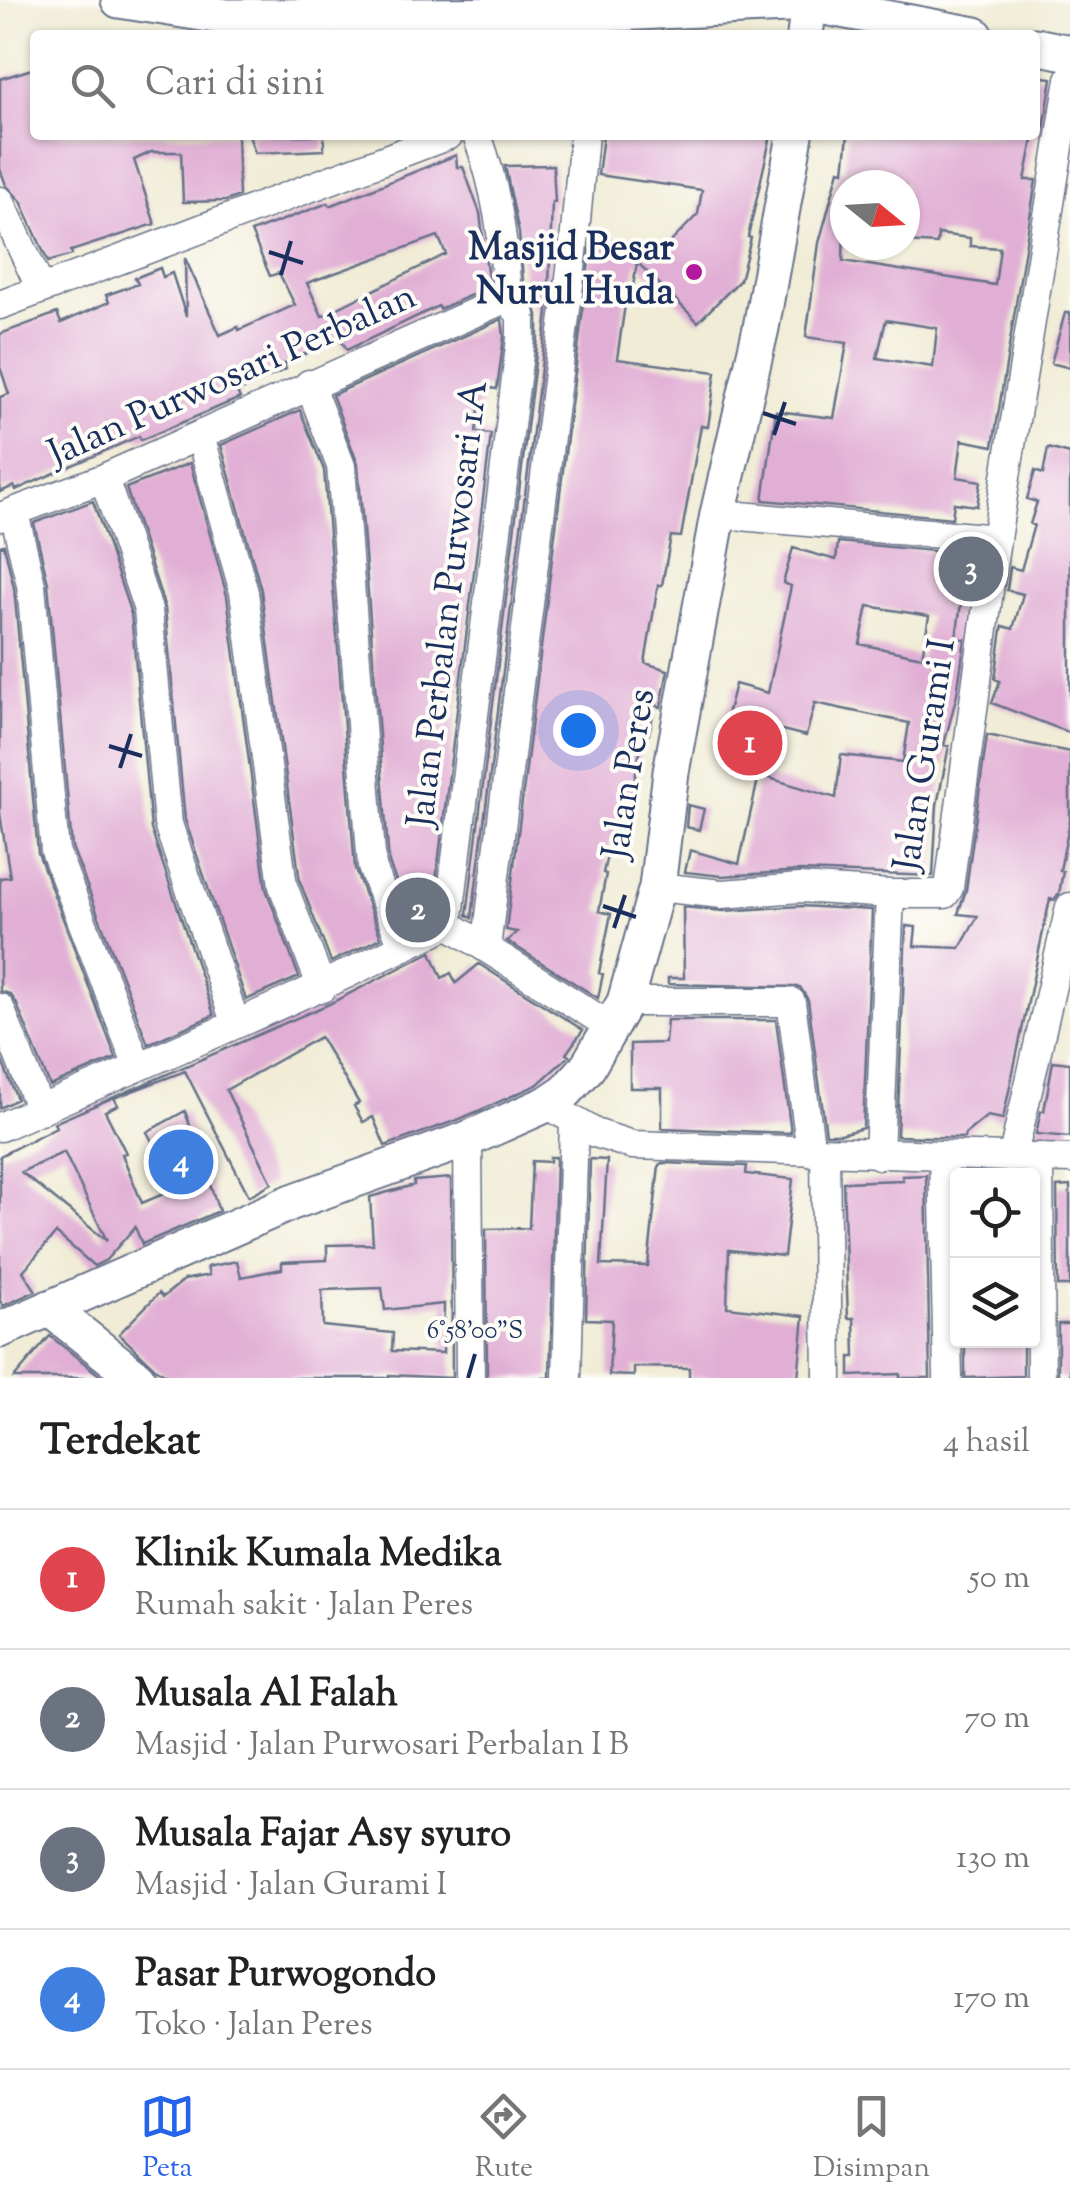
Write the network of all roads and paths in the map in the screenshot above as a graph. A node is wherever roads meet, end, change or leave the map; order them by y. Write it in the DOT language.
graph roads {
  1 [pos="119,0"];
  2 [pos="808,13"];
  3 [pos="580,16"];
  4 [pos="937,30"];
  5 [pos="1040,47"];
  6 [pos="1070,53"];
  7 [pos="1070,79"];
  8 [pos="436,140"];
  9 [pos="479,140"];
  10 [pos="584,140"];
  11 [pos="793,140"];
  12 [pos="0,201"];
  13 [pos="40,287"];
  14 [pos="507,298"];
  15 [pos="0,305"];
  16 [pos="309,384"];
  17 [pos="200,435"];
  18 [pos="104,478"];
  19 [pos="7,514"];
  20 [pos="718,514"];
  21 [pos="996,539"];
  22 [pos="657,887"];
  23 [pos="890,894"];
  24 [pos="1070,907"];
  25 [pos="448,924"];
  26 [pos="404,947"];
  27 [pos="486,948"];
  28 [pos="322,988"];
  29 [pos="0,1008"];
  30 [pos="619,1015"];
  31 [pos="235,1022"];
  32 [pos="138,1067"];
  33 [pos="40,1110"];
  34 [pos="560,1112"];
  35 [pos="0,1128"];
  36 [pos="468,1139"];
  37 [pos="818,1152"];
  38 [pos="879,1155"];
  39 [pos="943,1156"];
  40 [pos="1026,1156"];
  41 [pos="1070,1159"];
  42 [pos="48,1308"];
  43 [pos="0,1330"];
  44 [pos="137,1378"];
  45 [pos="470,1378"];
  46 [pos="567,1378"];
  47 [pos="828,1378"];
  48 [pos="948,1378"];
  49 [pos="1041,1378"];
  1 -- 3 [label="street"];
  2 -- 3 [label="street"];
  2 -- 4 [label="street"];
  5 -- 6 [label="street"];
  7 -- 21 [label="street, Jalan Gurami I"];
  8 -- 13 [label="street"];
  9 -- 14 [label="street"];
  10 -- 27 [label="street"];
  11 -- 20 [label="street, Jalan Peres"];
  12 -- 13 [label="street"];
  13 -- 15 [label="street"];
  14 -- 16 [label="street, Jalan Purwosari Perbalan"];
  14 -- 25 [label="street, Jalan Perbalan Purwosari 1A"];
  16 -- 17 [label="street, Jalan Purwosari Perbalan"];
  16 -- 26 [label="street"];
  17 -- 18 [label="street, Jalan Purwosari Perbalan"];
  17 -- 28 [label="street"];
  18 -- 19 [label="street, Jalan Purwosari Perbalan"];
  18 -- 31 [label="street"];
  19 -- 32 [label="street"];
  20 -- 21 [label="street"];
  20 -- 22 [label="street, Jalan Peres"];
  21 -- 23 [label="street, Jalan Gurami I"];
  22 -- 23 [label="street"];
  22 -- 30 [label="street, Jalan Peres"];
  23 -- 38 [label="street, Jalan Gurami I"];
  24 -- 40 [label="street"];
  25 -- 26 [label="street"];
  25 -- 27 [label="street"];
  26 -- 28 [label="street"];
  27 -- 30 [label="street"];
  28 -- 31 [label="street"];
  29 -- 33 [label="street"];
  30 -- 34 [label="street, Jalan Peres"];
  30 -- 37 [label="street"];
  31 -- 32 [label="street"];
  32 -- 33 [label="street"];
  33 -- 35 [label="street"];
  34 -- 36 [label="street, Jalan Peres"];
  34 -- 37 [label="street"];
  34 -- 46 [label="street"];
  36 -- 42 [label="street, Jalan Peres"];
  36 -- 45 [label="street"];
  37 -- 38 [label="street"];
  37 -- 47 [label="street"];
  38 -- 39 [label="street"];
  39 -- 40 [label="street"];
  39 -- 48 [label="street"];
  40 -- 41 [label="street"];
  40 -- 49 [label="street"];
  42 -- 43 [label="street, Jalan Peres"];
  42 -- 44 [label="street"];
}
